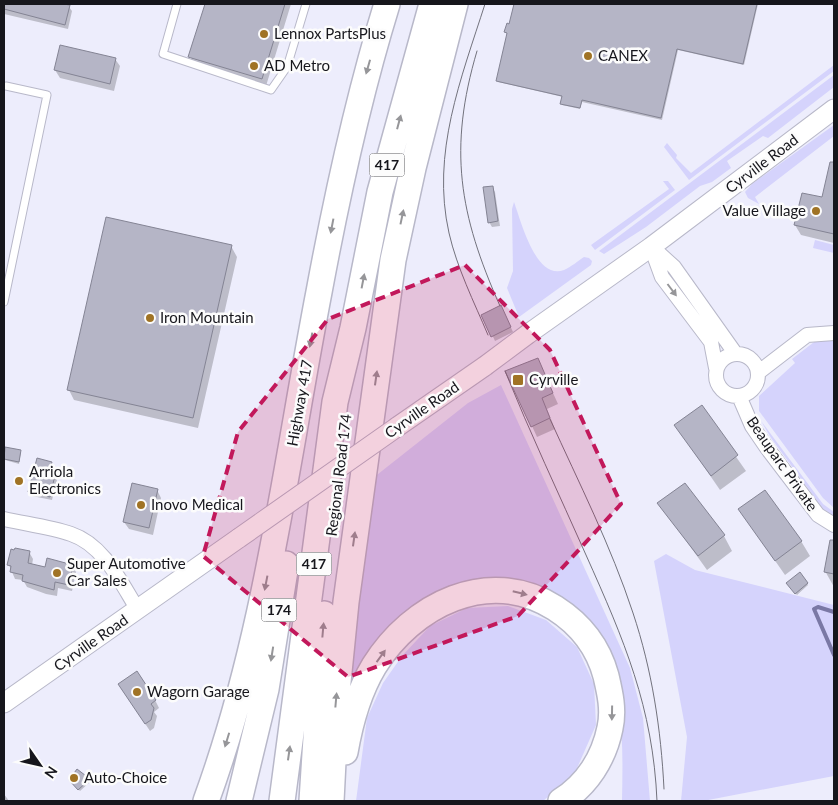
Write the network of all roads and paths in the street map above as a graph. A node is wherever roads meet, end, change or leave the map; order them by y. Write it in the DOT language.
graph roads {
  1 [pos="177,4"];
  2 [pos="306,4"];
  3 [pos="387,4"];
  4 [pos="432,4"];
  5 [pos="455,4"];
  6 [pos="6,86"];
  7 [pos="834,109"];
  8 [pos="651,247"];
  9 [pos="4,302"];
  10 [pos="353,328"];
  11 [pos="834,333"];
  12 [pos="735,353"];
  13 [pos="716,368"];
  14 [pos="759,372"];
  15 [pos="739,396"];
  16 [pos="298,414"];
  17 [pos="4,519"];
  18 [pos="834,525"];
  19 [pos="138,610"];
  20 [pos="4,702"];
  21 [pos="206,801"];
  22 [pos="238,801"];
  23 [pos="282,801"];
  24 [pos="312,801"];
  25 [pos="331,801"];
  26 [pos="337,801"];
  27 [pos="561,801"];
  1 -- 2 [label="lane"];
  3 -- 16 [label="highway, Highway 417 / 417, one-way"];
  10 -- 4 [label="highway, 417, one-way"];
  25 -- 5 [label="highway, one-way"];
  6 -- 9 [label="lane"];
  7 -- 8 [label="main road, Cyrville Road"];
  8 -- 12 [label="street"];
  8 -- 13 [label="street, one-way"];
  8 -- 19 [label="main road, Cyrville Road, bridge"];
  23 -- 10 [label="highway, 417, one-way"];
  24 -- 10 [label="highway, Regional Road 174, one-way"];
  11 -- 14 [label="street"];
  12 -- 13 [label="street"];
  12 -- 14 [label="street"];
  13 -- 15 [label="street"];
  14 -- 15 [label="street"];
  15 -- 18 [label="street, Beauparc Private"];
  16 -- 21 [label="highway, Highway 417 / 417, one-way"];
  16 -- 22 [label="highway, 174, one-way"];
  17 -- 19 [label="street"];
  19 -- 20 [label="main road, Cyrville Road"];
  26 -- 27 [label="highway, one-way"];
}
